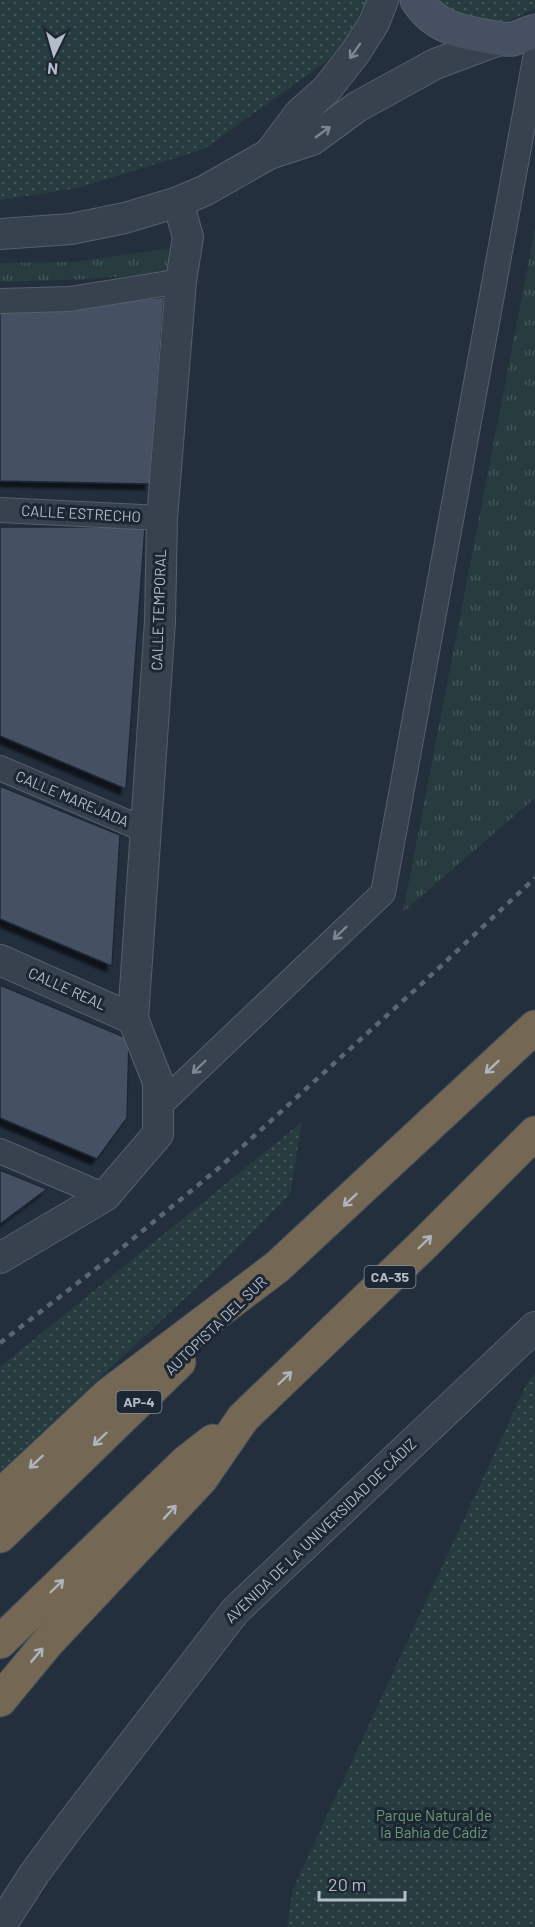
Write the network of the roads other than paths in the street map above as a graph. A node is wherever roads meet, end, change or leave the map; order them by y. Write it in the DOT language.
graph roads {
  1 [pos="383,0"];
  2 [pos="417,0"];
  3 [pos="535,31"];
  4 [pos="502,39"];
  5 [pos="535,59"];
  6 [pos="269,154"];
  7 [pos="178,202"];
  8 [pos="0,234"];
  9 [pos="181,281"];
  10 [pos="0,300"];
  11 [pos="0,510"];
  12 [pos="162,518"];
  13 [pos="0,768"];
  14 [pos="145,830"];
  15 [pos="0,960"];
  16 [pos="133,1019"];
  17 [pos="535,1027"];
  18 [pos="158,1107"];
  19 [pos="535,1133"];
  20 [pos="0,1151"];
  21 [pos="105,1196"];
  22 [pos="0,1258"];
  23 [pos="278,1267"];
  24 [pos="535,1327"];
  25 [pos="243,1418"];
  26 [pos="0,1496"];
  27 [pos="0,1536"];
  28 [pos="0,1642"];
  29 [pos="0,1700"];
  30 [pos="0,1927"];
  1 -- 6 [label="street, one-way"];
  2 -- 4 [label="main road"];
  3 -- 4 [label="main road"];
  6 -- 4 [label="street, one-way"];
  5 -- 18 [label="street, one-way"];
  6 -- 7 [label="street"];
  7 -- 8 [label="street"];
  7 -- 9 [label="street, CALLE TEMPORAL"];
  9 -- 10 [label="street"];
  9 -- 12 [label="street, CALLE TEMPORAL"];
  11 -- 12 [label="street, CALLE ESTRECHO"];
  12 -- 14 [label="street, CALLE TEMPORAL"];
  13 -- 14 [label="street, CALLE MAREJADA"];
  14 -- 16 [label="street, CALLE TEMPORAL"];
  15 -- 16 [label="street, CALLE REAL"];
  16 -- 18 [label="street"];
  17 -- 23 [label="highway, one-way"];
  18 -- 21 [label="street"];
  25 -- 19 [label="highway, CA-35, one-way"];
  20 -- 21 [label="street"];
  21 -- 22 [label="street"];
  23 -- 26 [label="highway, one-way"];
  23 -- 27 [label="highway, AUTOPISTA DEL SUR / AP-4, one-way"];
  24 -- 30 [label="street, AVENIDA DE LA UNIVERSIDAD DE CÁDIZ"];
  28 -- 25 [label="highway, one-way"];
  29 -- 25 [label="highway, one-way"];
}
